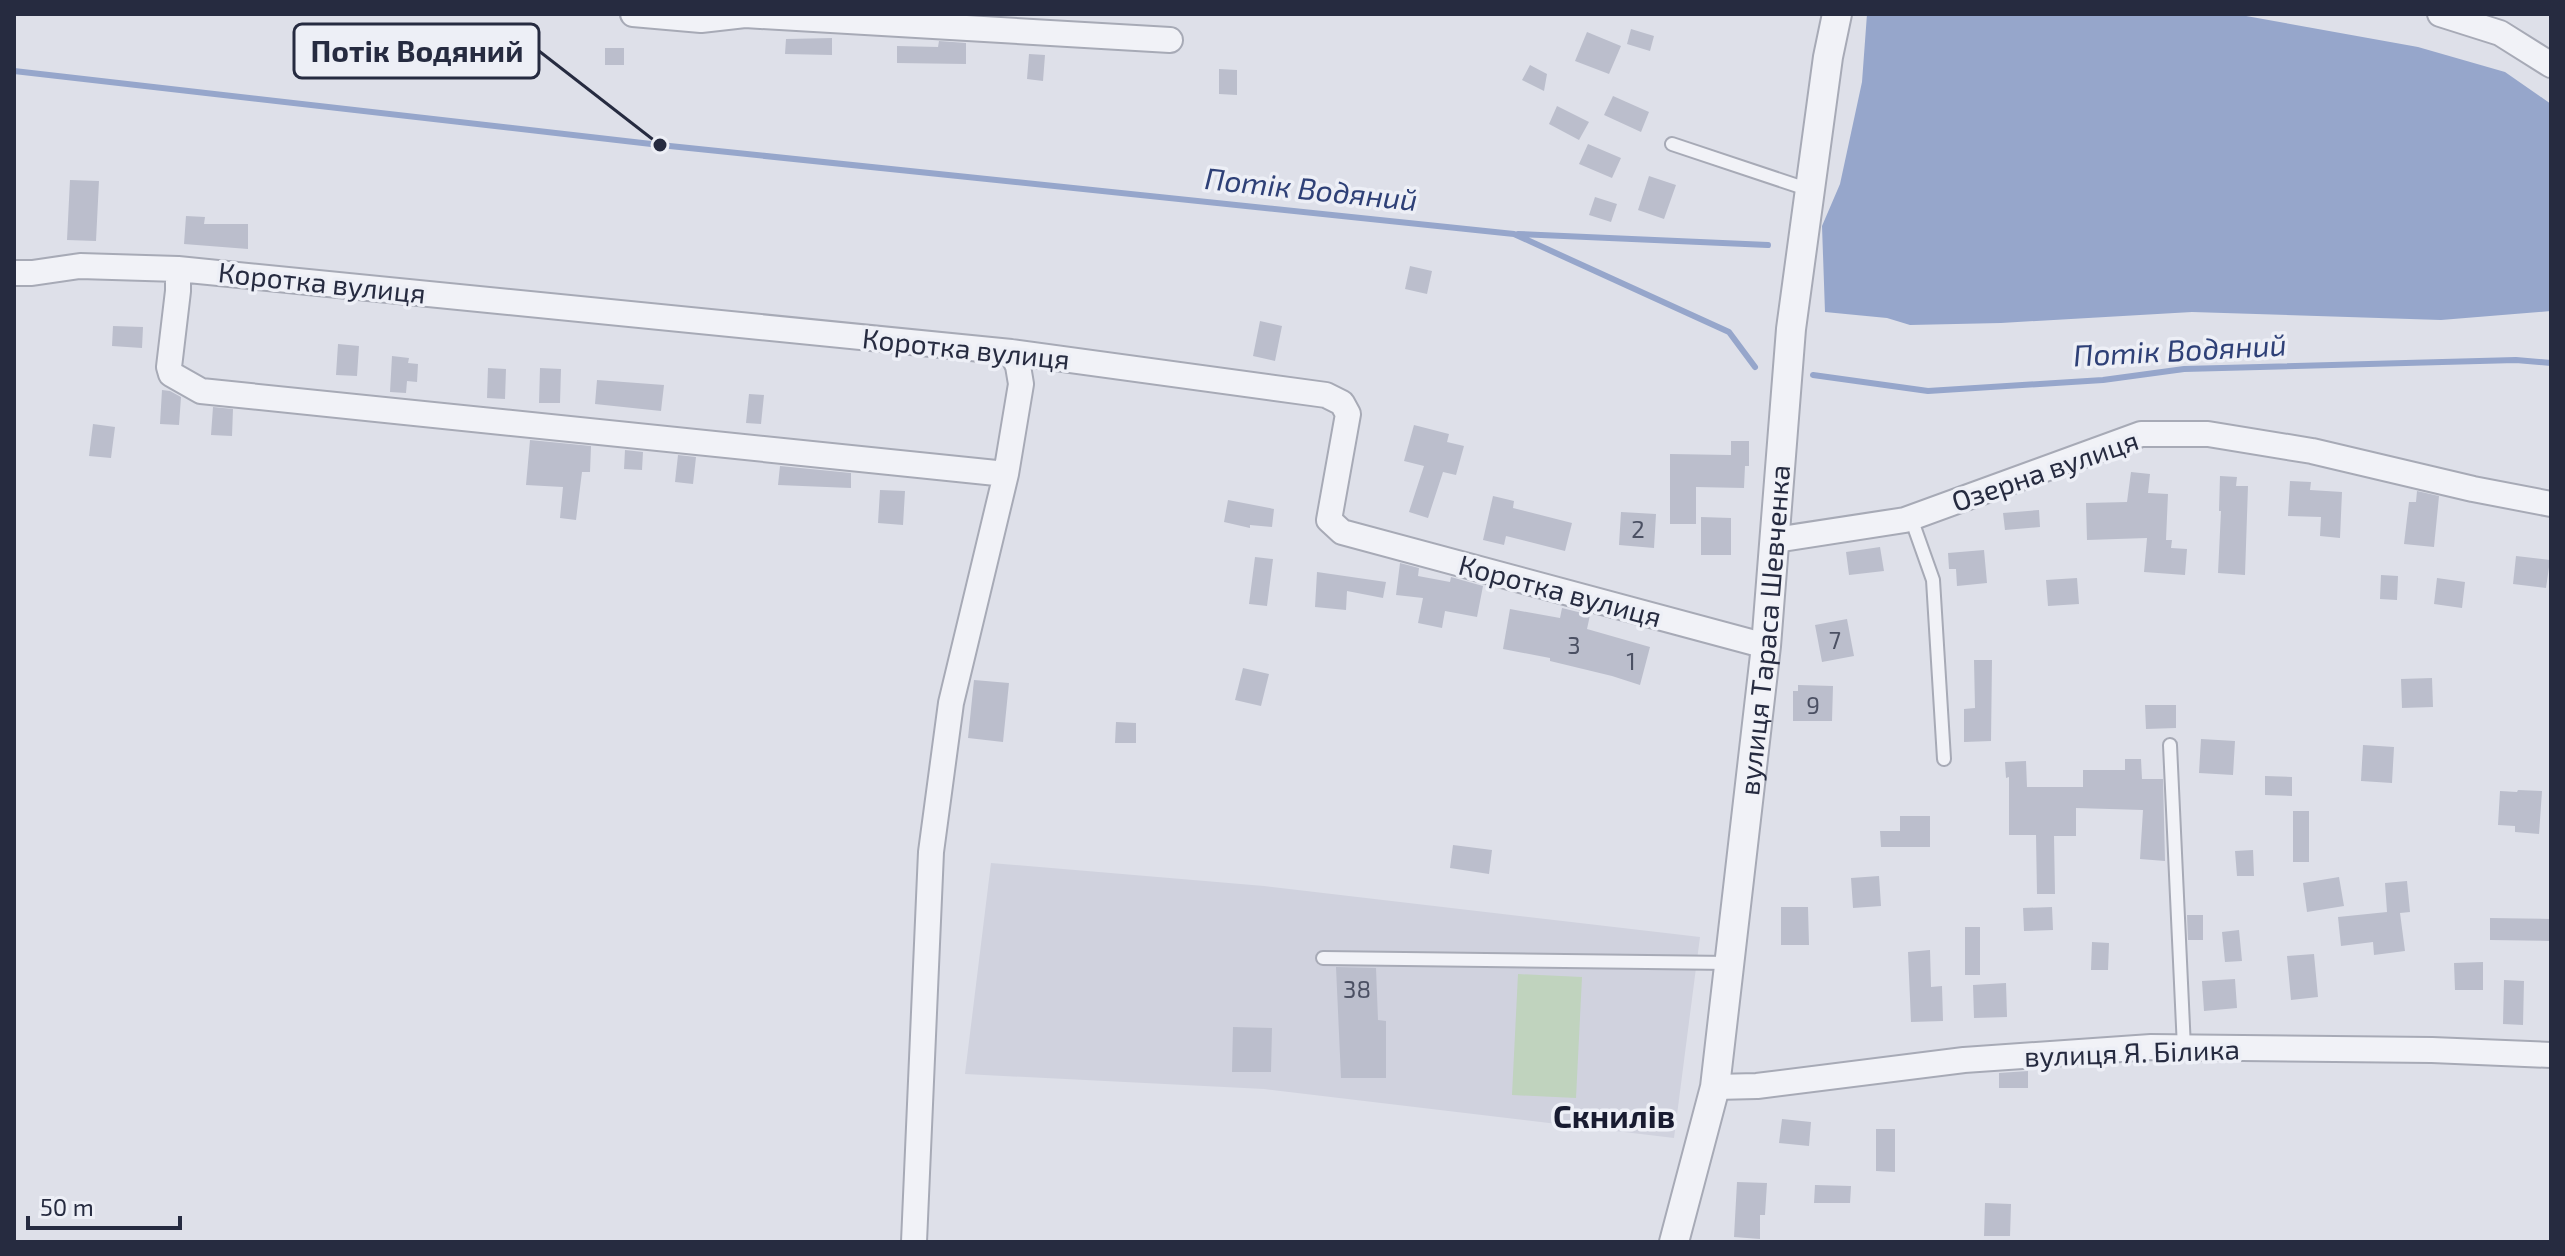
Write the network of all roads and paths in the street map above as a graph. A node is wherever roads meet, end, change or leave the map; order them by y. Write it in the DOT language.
graph roads {
  1 [pos="633,14"];
  2 [pos="745,14"];
  3 [pos="1837,14"];
  4 [pos="2440,14"];
  5 [pos="1170,40"];
  6 [pos="2551,65"];
  7 [pos="1672,144"];
  8 [pos="1810,190"];
  9 [pos="178,269"];
  10 [pos="14,273"];
  11 [pos="1011,352"];
  12 [pos="1006,474"];
  13 [pos="2551,504"];
  14 [pos="1911,518"];
  15 [pos="1775,540"];
  16 [pos="1766,646"];
  17 [pos="2170,745"];
  18 [pos="1944,759"];
  19 [pos="1323,958"];
  20 [pos="1729,963"];
  21 [pos="2184,1048"];
  22 [pos="2551,1055"];
  23 [pos="1715,1087"];
  24 [pos="914,1242"];
  25 [pos="1674,1242"];
  1 -- 2 [label="street"];
  2 -- 5 [label="street"];
  3 -- 8 [label="street, вулиця Тараса Шевченка"];
  4 -- 6 [label="street"];
  7 -- 8 [label="lane"];
  8 -- 15 [label="street, вулиця Тараса Шевченка"];
  9 -- 10 [label="street, Коротка вулиця"];
  9 -- 11 [label="street, Коротка вулиця"];
  9 -- 12 [label="street"];
  11 -- 12 [label="street"];
  11 -- 16 [label="street, Коротка вулиця"];
  12 -- 24 [label="street"];
  13 -- 14 [label="street, Озерна вулиця"];
  14 -- 15 [label="street, Озерна вулиця"];
  14 -- 18 [label="lane"];
  15 -- 16 [label="street, вулиця Тараса Шевченка"];
  16 -- 20 [label="street, вулиця Тараса Шевченка"];
  17 -- 21 [label="lane"];
  19 -- 20 [label="lane"];
  20 -- 23 [label="street, вулиця Тараса Шевченка"];
  21 -- 22 [label="street, вулиця Я. Білика"];
  21 -- 23 [label="street, вулиця Я. Білика"];
  23 -- 25 [label="street, вулиця Тараса Шевченка"];
}
